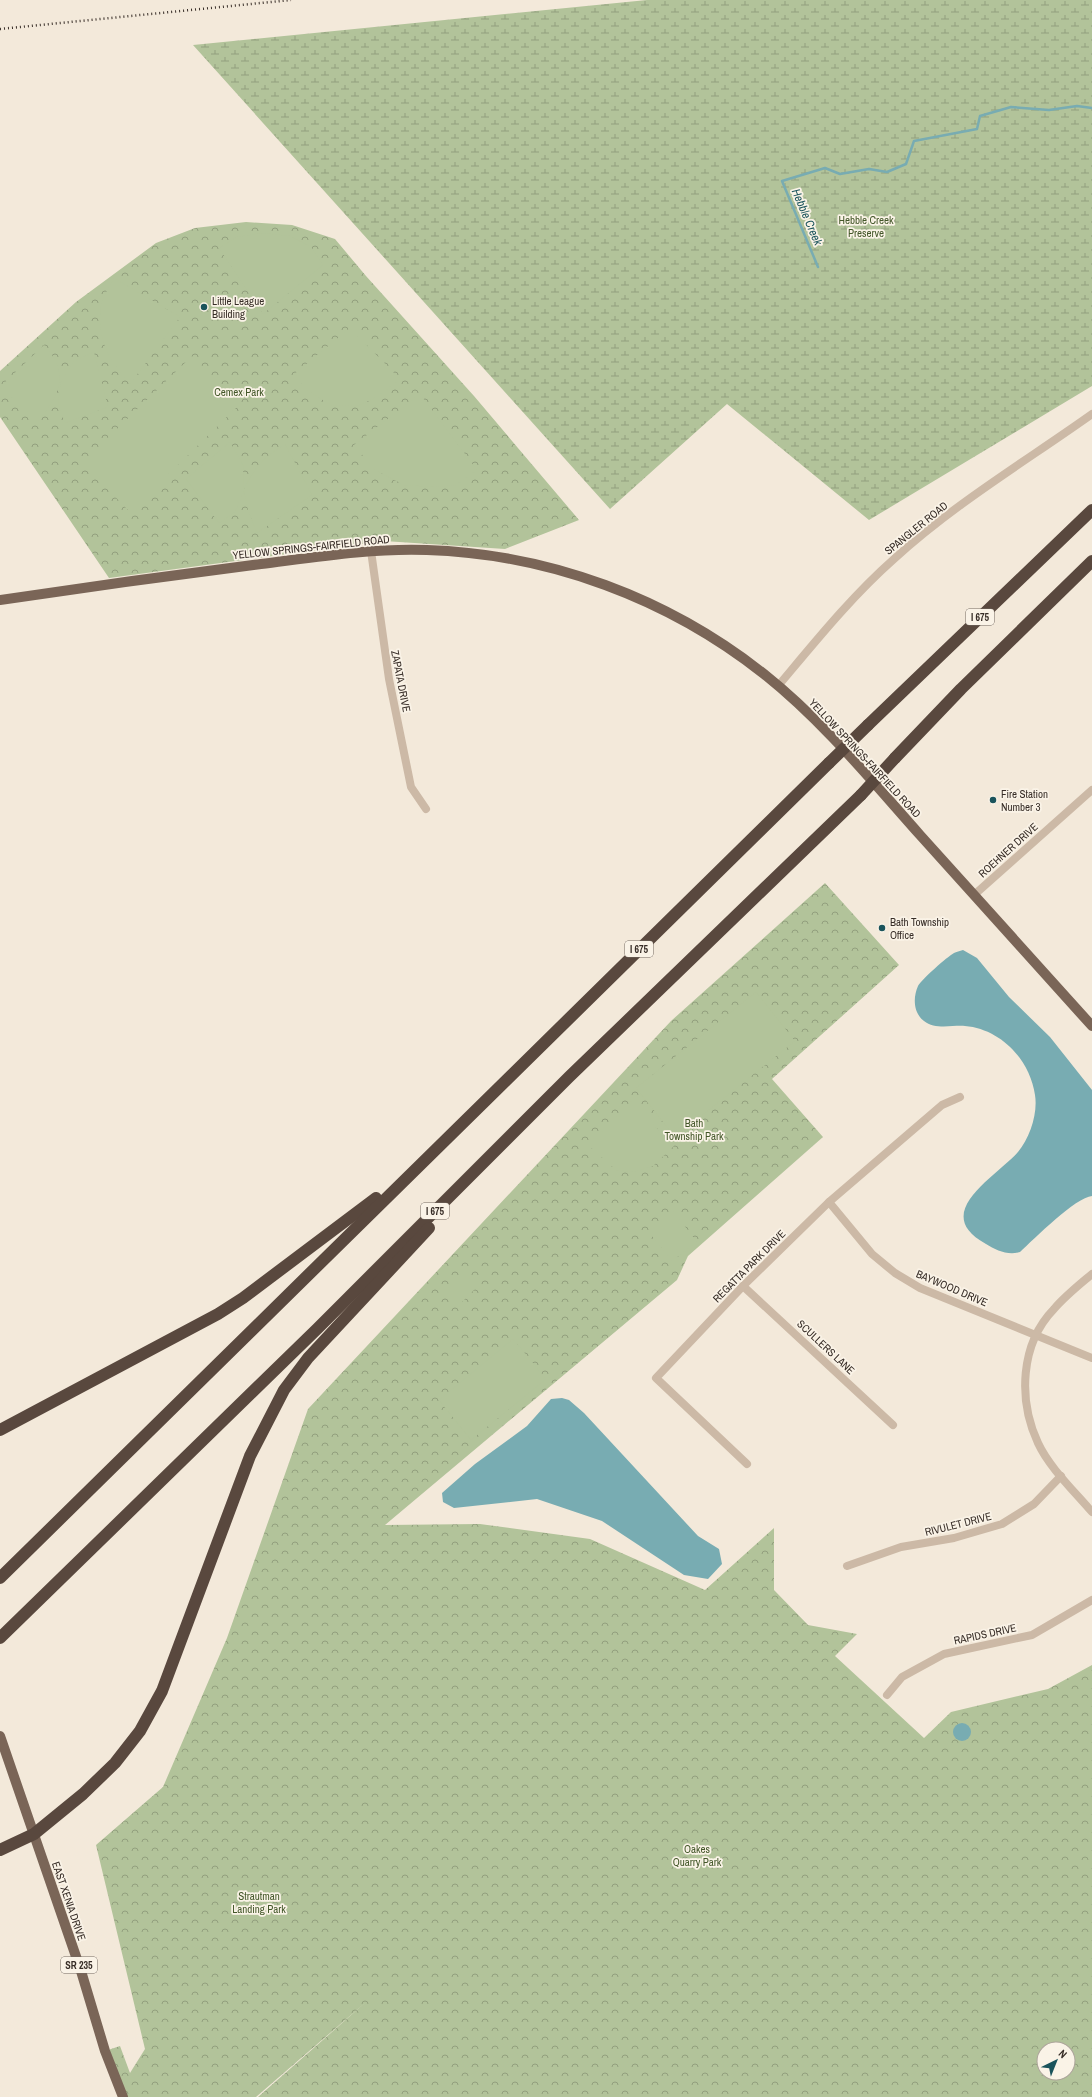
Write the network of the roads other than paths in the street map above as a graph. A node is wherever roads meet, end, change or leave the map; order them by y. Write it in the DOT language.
graph roads {
  1 [pos="1092,414"];
  2 [pos="1092,510"];
  3 [pos="371,551"];
  4 [pos="1092,561"];
  5 [pos="0,600"];
  6 [pos="778,686"];
  7 [pos="1092,790"];
  8 [pos="426,809"];
  9 [pos="974,895"];
  10 [pos="1092,1026"];
  11 [pos="569,1077"];
  12 [pos="960,1097"];
  13 [pos="449,1134"];
  14 [pos="829,1202"];
  15 [pos="1092,1274"];
  16 [pos="743,1286"];
  17 [pos="1036,1335"];
  18 [pos="1092,1358"];
  19 [pos="893,1425"];
  20 [pos="0,1430"];
  21 [pos="747,1464"];
  22 [pos="1061,1476"];
  23 [pos="1092,1512"];
  24 [pos="847,1566"];
  25 [pos="0,1578"];
  26 [pos="1092,1600"];
  27 [pos="0,1638"];
  28 [pos="887,1695"];
  29 [pos="0,1736"];
  30 [pos="34,1834"];
  31 [pos="0,1850"];
  32 [pos="123,2097"];
  1 -- 6 [label="street, SPANGLER ROAD"];
  2 -- 13 [label="highway, I 675, bridge"];
  3 -- 5 [label="main road, YELLOW SPRINGS-FAIRFIELD ROAD"];
  3 -- 6 [label="main road, YELLOW SPRINGS-FAIRFIELD ROAD"];
  3 -- 8 [label="street, ZAPATA DRIVE"];
  4 -- 11 [label="highway, I 675, bridge"];
  6 -- 9 [label="main road, YELLOW SPRINGS-FAIRFIELD ROAD"];
  7 -- 9 [label="street, ROEHNER DRIVE"];
  9 -- 10 [label="main road, YELLOW SPRINGS-FAIRFIELD ROAD"];
  11 -- 27 [label="highway, I 675"];
  11 -- 30 [label="highway"];
  12 -- 14 [label="street, REGATTA PARK DRIVE"];
  13 -- 20 [label="highway"];
  13 -- 25 [label="highway, I 675"];
  14 -- 16 [label="street, REGATTA PARK DRIVE"];
  14 -- 17 [label="street, BAYWOOD DRIVE"];
  15 -- 17 [label="street"];
  16 -- 19 [label="street, SCULLERS LANE"];
  16 -- 21 [label="street, REGATTA PARK DRIVE"];
  17 -- 18 [label="street, BAYWOOD DRIVE"];
  17 -- 22 [label="street"];
  22 -- 23 [label="street"];
  22 -- 24 [label="street, RIVULET DRIVE"];
  26 -- 28 [label="street, RAPIDS DRIVE"];
  29 -- 30 [label="main road, EAST XENIA DRIVE / SR 235"];
  30 -- 31 [label="highway"];
  30 -- 32 [label="main road, EAST XENIA DRIVE / SR 235"];
}
